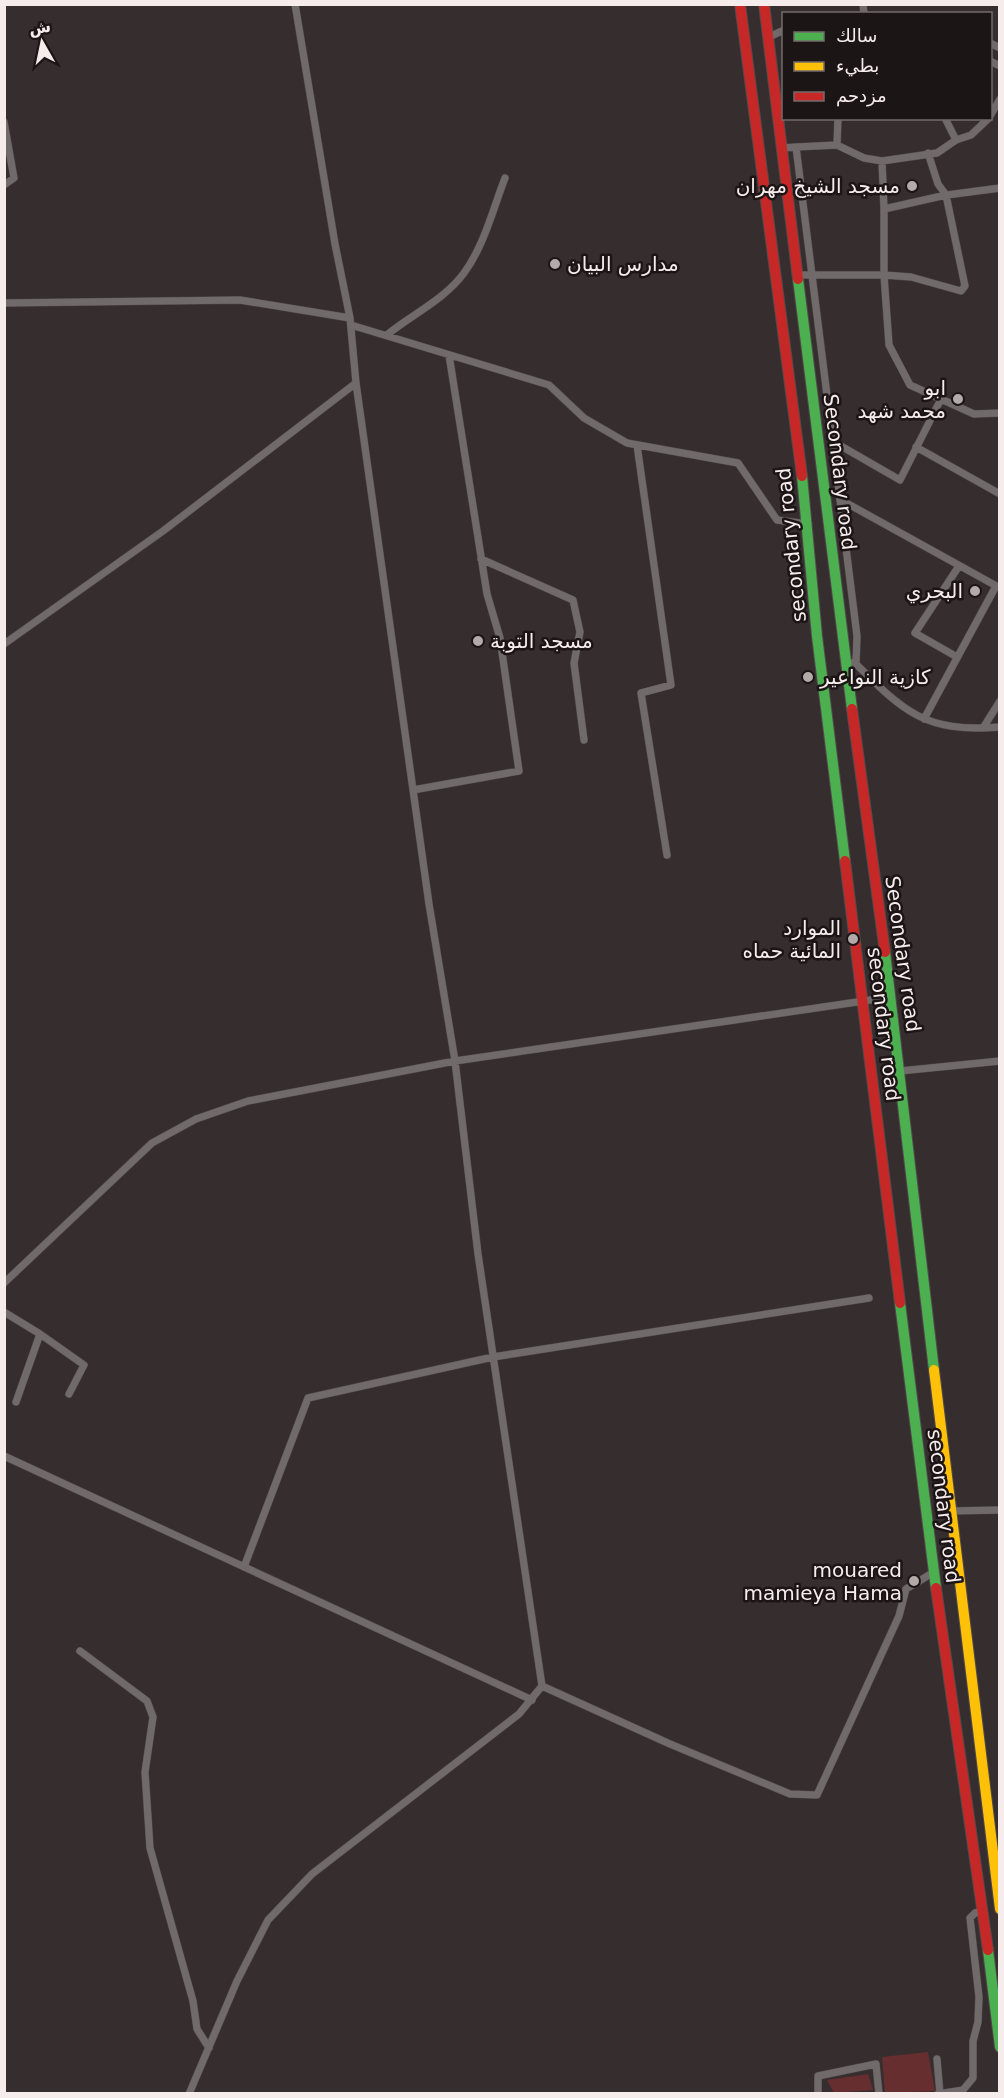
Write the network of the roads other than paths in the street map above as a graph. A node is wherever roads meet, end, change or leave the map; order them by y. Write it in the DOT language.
graph roads {
  1 [pos="295,4"];
  2 [pos="740,4"];
  3 [pos="766,4"];
  4 [pos="782,30"];
  5 [pos="769,37"];
  6 [pos="782,37"];
  7 [pos="838,120"];
  8 [pos="946,120"];
  9 [pos="986,120"];
  10 [pos="4,122"];
  11 [pos="956,140"];
  12 [pos="837,145"];
  13 [pos="796,147"];
  14 [pos="782,148"];
  15 [pos="928,153"];
  16 [pos="882,161"];
  17 [pos="505,178"];
  18 [pos="4,185"];
  19 [pos="999,188"];
  20 [pos="946,195"];
  21 [pos="884,209"];
  22 [pos="812,274"];
  23 [pos="798,275"];
  24 [pos="884,275"];
  25 [pos="4,303"];
  26 [pos="350,322"];
  27 [pos="388,334"];
  28 [pos="449,355"];
  29 [pos="356,383"];
  30 [pos="941,399"];
  31 [pos="999,413"];
  32 [pos="834,442"];
  33 [pos="637,445"];
  34 [pos="916,447"];
  35 [pos="999,494"];
  36 [pos="841,500"];
  37 [pos="808,524"];
  38 [pos="481,559"];
  39 [pos="959,566"];
  40 [pos="998,587"];
  41 [pos="4,644"];
  42 [pos="844,651"];
  43 [pos="957,657"];
  44 [pos="856,664"];
  45 [pos="999,701"];
  46 [pos="924,719"];
  47 [pos="999,727"];
  48 [pos="983,728"];
  49 [pos="584,741"];
  50 [pos="413,790"];
  51 [pos="667,855"];
  52 [pos="891,998"];
  53 [pos="863,1002"];
  54 [pos="454,1061"];
  55 [pos="999,1061"];
  56 [pos="900,1071"];
  57 [pos="4,1283"];
  58 [pos="869,1298"];
  59 [pos="4,1312"];
  60 [pos="40,1334"];
  61 [pos="493,1356"];
  62 [pos="69,1394"];
  63 [pos="16,1402"];
  64 [pos="4,1456"];
  65 [pos="999,1510"];
  66 [pos="950,1511"];
  67 [pos="244,1567"];
  68 [pos="934,1572"];
  69 [pos="80,1651"];
  70 [pos="542,1686"];
  71 [pos="532,1700"];
  72 [pos="999,1909"];
  73 [pos="983,1911"];
  74 [pos="999,2047"];
  75 [pos="209,2048"];
  76 [pos="937,2059"];
  77 [pos="939,2093"];
  78 [pos="189,2094"];
  79 [pos="818,2094"];
  80 [pos="879,2094"];
  1 -- 26 [label="street"];
  2 -- 37 [label="main road, secondary road"];
  3 -- 5 [label="main road, Secondary road"];
  4 -- 5 [label="street"];
  5 -- 6 [label="street"];
  5 -- 14 [label="main road, Secondary road"];
  7 -- 12 [label="street"];
  8 -- 11 [label="street"];
  9 -- 11 [label="street"];
  10 -- 18 [label="street"];
  11 -- 15 [label="street"];
  12 -- 13 [label="street"];
  12 -- 16 [label="street"];
  13 -- 14 [label="street"];
  13 -- 22 [label="street"];
  14 -- 23 [label="main road, Secondary road"];
  15 -- 16 [label="street"];
  15 -- 20 [label="street"];
  16 -- 21 [label="street"];
  17 -- 27 [label="street"];
  19 -- 20 [label="street"];
  20 -- 21 [label="street"];
  20 -- 24 [label="street"];
  21 -- 24 [label="street"];
  22 -- 23 [label="street"];
  22 -- 24 [label="street"];
  22 -- 32 [label="street"];
  23 -- 42 [label="main road, Secondary road"];
  24 -- 30 [label="street"];
  25 -- 26 [label="street"];
  26 -- 27 [label="street"];
  26 -- 29 [label="street"];
  27 -- 28 [label="street"];
  28 -- 33 [label="street"];
  28 -- 38 [label="street"];
  29 -- 41 [label="street"];
  29 -- 50 [label="street"];
  30 -- 31 [label="street"];
  30 -- 34 [label="street"];
  32 -- 34 [label="street"];
  32 -- 36 [label="street"];
  33 -- 37 [label="street"];
  33 -- 51 [label="street"];
  34 -- 35 [label="street"];
  36 -- 39 [label="street"];
  36 -- 44 [label="street"];
  37 -- 53 [label="main road, secondary road"];
  38 -- 49 [label="street"];
  38 -- 50 [label="street"];
  39 -- 40 [label="street"];
  39 -- 43 [label="street"];
  40 -- 43 [label="street"];
  42 -- 44 [label="street"];
  42 -- 52 [label="main road, Secondary road"];
  43 -- 46 [label="street"];
  44 -- 46 [label="street"];
  45 -- 48 [label="street"];
  46 -- 48 [label="street"];
  47 -- 48 [label="street"];
  50 -- 54 [label="street"];
  52 -- 53 [label="street"];
  52 -- 56 [label="main road, Secondary road"];
  53 -- 54 [label="street"];
  53 -- 68 [label="main road, secondary road"];
  54 -- 57 [label="street"];
  54 -- 61 [label="street"];
  55 -- 56 [label="street"];
  56 -- 66 [label="main road, Secondary road"];
  58 -- 61 [label="street"];
  59 -- 60 [label="street"];
  60 -- 62 [label="street"];
  60 -- 63 [label="street"];
  61 -- 67 [label="street"];
  61 -- 70 [label="street"];
  64 -- 67 [label="street"];
  65 -- 66 [label="street"];
  66 -- 72 [label="main road, Secondary road"];
  67 -- 71 [label="street"];
  68 -- 70 [label="street"];
  68 -- 73 [label="main road, secondary road"];
  69 -- 75 [label="street"];
  70 -- 71 [label="street"];
  71 -- 75 [label="street"];
  73 -- 74 [label="main road, secondary road"];
  73 -- 77 [label="street"];
  75 -- 78 [label="street"];
  76 -- 77 [label="street"];
  79 -- 80 [label="street"];
}
